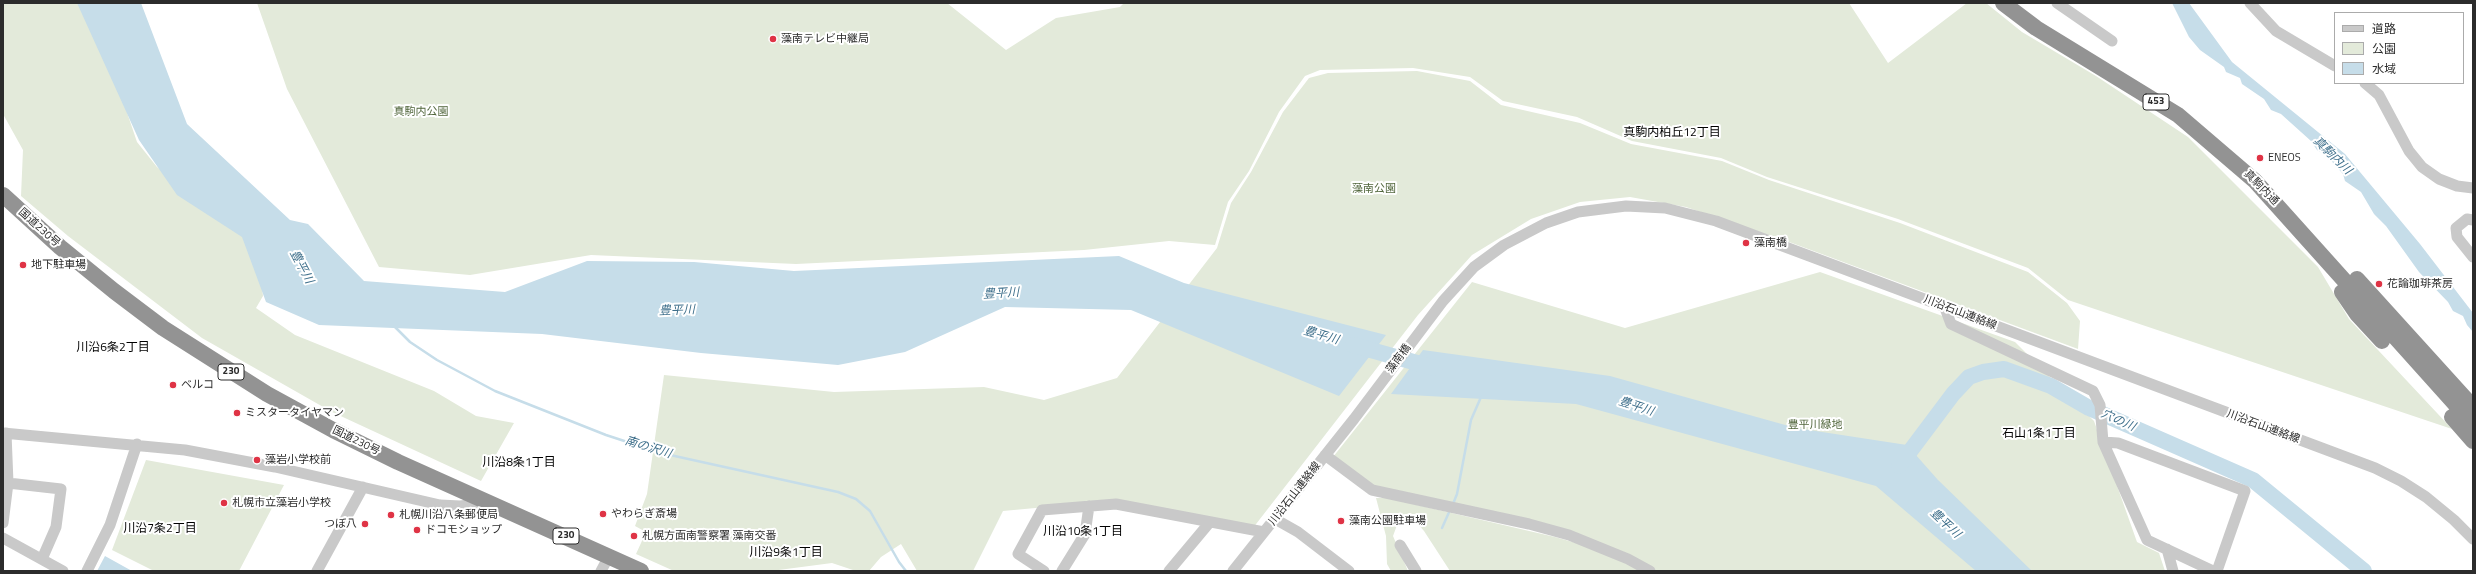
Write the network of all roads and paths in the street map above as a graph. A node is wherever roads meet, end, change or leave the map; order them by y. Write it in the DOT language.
graph roads {
  1 [pos="2003,3"];
  2 [pos="2057,3"];
  3 [pos="2250,3"];
  4 [pos="2112,41"];
  5 [pos="2334,65"];
  6 [pos="2365,84"];
  7 [pos="2473,188"];
  8 [pos="3,195"];
  9 [pos="2292,220"];
  10 [pos="2473,220"];
  11 [pos="2473,257"];
  12 [pos="1443,301"];
  13 [pos="1945,308"];
  14 [pos="2473,407"];
  15 [pos="1356,416"];
  16 [pos="2473,424"];
  17 [pos="4,433"];
  18 [pos="2473,441"];
  19 [pos="2103,442"];
  20 [pos="138,444"];
  21 [pos="1325,455"];
  22 [pos="8,483"];
  23 [pos="363,487"];
  24 [pos="490,502"];
  25 [pos="1089,506"];
  26 [pos="1275,518"];
  27 [pos="1210,522"];
  28 [pos="3,523"];
  29 [pos="1264,532"];
  30 [pos="3,538"];
  31 [pos="2473,539"];
  32 [pos="1400,545"];
  33 [pos="2167,549"];
  34 [pos="609,556"];
  35 [pos="42,559"];
  36 [pos="63,571"];
  37 [pos="87,571"];
  38 [pos="317,571"];
  39 [pos="601,571"];
  40 [pos="641,571"];
  41 [pos="1044,571"];
  42 [pos="1062,571"];
  43 [pos="1168,571"];
  44 [pos="1233,571"];
  45 [pos="1349,571"];
  46 [pos="1416,571"];
  47 [pos="1650,571"];
  48 [pos="2173,571"];
  49 [pos="2213,571"];
  50 [pos="2217,571"];
  1 -- 9 [label="highway, 真駒内通 / 453"];
  2 -- 4 [label="street"];
  3 -- 5 [label="street"];
  6 -- 7 [label="street"];
  8 -- 24 [label="highway, 国道230号 / 230"];
  9 -- 14 [label="highway"];
  9 -- 16 [label="highway, 真駒内通 / 453"];
  9 -- 18 [label="highway"];
  10 -- 11 [label="street"];
  12 -- 13 [label="street, 川沿石山連絡線"];
  12 -- 15 [label="street, 藻南橋"];
  13 -- 19 [label="street"];
  13 -- 31 [label="street, 川沿石山連絡線"];
  15 -- 21 [label="street, 川沿石山連絡線"];
  17 -- 20 [label="street"];
  17 -- 22 [label="street"];
  19 -- 33 [label="street"];
  19 -- 50 [label="street"];
  20 -- 23 [label="street"];
  20 -- 37 [label="street"];
  21 -- 26 [label="street, 川沿石山連絡線"];
  21 -- 47 [label="street"];
  22 -- 28 [label="street"];
  22 -- 35 [label="street"];
  23 -- 24 [label="street"];
  23 -- 38 [label="street"];
  24 -- 34 [label="highway, 国道230号 / 230"];
  25 -- 27 [label="street"];
  25 -- 41 [label="street"];
  25 -- 42 [label="street"];
  26 -- 29 [label="street, 川沿石山連絡線"];
  26 -- 45 [label="street"];
  27 -- 29 [label="street"];
  27 -- 43 [label="street"];
  29 -- 44 [label="street, 川沿石山連絡線"];
  30 -- 35 [label="street"];
  32 -- 46 [label="street"];
  33 -- 48 [label="street"];
  33 -- 49 [label="street"];
  34 -- 39 [label="street"];
  34 -- 40 [label="highway, 国道230号 / 230"];
  35 -- 36 [label="street"];
}
